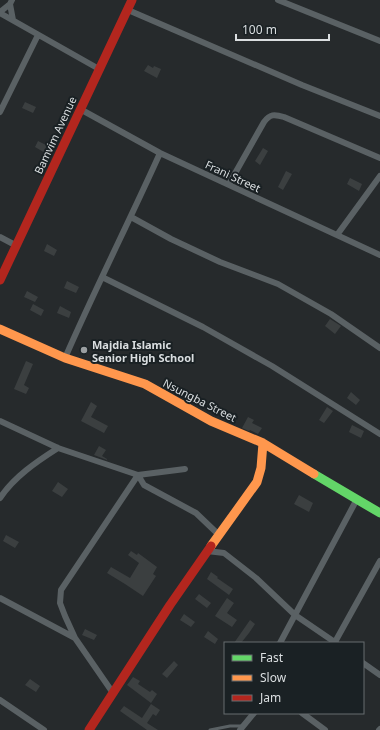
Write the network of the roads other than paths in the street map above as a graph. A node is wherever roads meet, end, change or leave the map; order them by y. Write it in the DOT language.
graph roads {
  1 [pos="132,0"];
  2 [pos="278,0"];
  3 [pos="11,2"];
  4 [pos="128,10"];
  5 [pos="0,13"];
  6 [pos="13,20"];
  7 [pos="38,35"];
  8 [pos="380,41"];
  9 [pos="99,69"];
  10 [pos="80,109"];
  11 [pos="0,112"];
  12 [pos="380,116"];
  13 [pos="160,153"];
  14 [pos="380,158"];
  15 [pos="380,176"];
  16 [pos="229,184"];
  17 [pos="131,217"];
  18 [pos="337,236"];
  19 [pos="0,237"];
  20 [pos="17,246"];
  21 [pos="380,255"];
  22 [pos="102,277"];
  23 [pos="0,280"];
  24 [pos="0,329"];
  25 [pos="380,348"];
  26 [pos="65,358"];
  27 [pos="0,421"];
  28 [pos="380,434"];
  29 [pos="263,443"];
  30 [pos="58,448"];
  31 [pos="185,469"];
  32 [pos="138,475"];
  33 [pos="0,498"];
  34 [pos="357,499"];
  35 [pos="380,513"];
  36 [pos="218,535"];
  37 [pos="207,551"];
  38 [pos="380,561"];
  39 [pos="0,598"];
  40 [pos="295,615"];
  41 [pos="75,638"];
  42 [pos="281,642"];
  43 [pos="336,642"];
  44 [pos="364,664"];
  45 [pos="380,675"];
  46 [pos="113,693"];
  47 [pos="0,700"];
  48 [pos="253,714"];
  49 [pos="303,714"];
  50 [pos="241,728"];
  51 [pos="44,730"];
  52 [pos="90,730"];
  53 [pos="210,730"];
  54 [pos="325,730"];
  1 -- 4 [label="street, Bamvim Avenue"];
  2 -- 8 [label="street"];
  3 -- 5 [label="street"];
  3 -- 6 [label="street"];
  4 -- 9 [label="street, Bamvim Avenue"];
  4 -- 12 [label="street"];
  5 -- 6 [label="street"];
  6 -- 7 [label="street"];
  7 -- 9 [label="street"];
  7 -- 11 [label="street"];
  9 -- 10 [label="street, Bamvim Avenue"];
  10 -- 13 [label="street, Frani Street"];
  10 -- 20 [label="street, Bamvim Avenue"];
  13 -- 16 [label="street, Frani Street"];
  13 -- 17 [label="street"];
  14 -- 16 [label="street"];
  15 -- 18 [label="street"];
  16 -- 18 [label="street, Frani Street"];
  17 -- 22 [label="street"];
  17 -- 25 [label="street"];
  18 -- 21 [label="street, Frani Street"];
  19 -- 20 [label="street"];
  20 -- 23 [label="street, Bamvim Avenue"];
  22 -- 26 [label="street"];
  22 -- 28 [label="street"];
  24 -- 26 [label="street, Nsungba Street"];
  26 -- 29 [label="street, Nsungba Street"];
  27 -- 30 [label="street"];
  29 -- 34 [label="street, Nsungba Street"];
  29 -- 36 [label="street"];
  30 -- 32 [label="street"];
  30 -- 33 [label="street"];
  31 -- 32 [label="street"];
  32 -- 36 [label="street"];
  32 -- 41 [label="street"];
  34 -- 35 [label="street, Nsungba Street"];
  34 -- 40 [label="street"];
  36 -- 37 [label="street"];
  37 -- 40 [label="street"];
  37 -- 46 [label="street"];
  38 -- 43 [label="street"];
  39 -- 41 [label="street"];
  40 -- 42 [label="street"];
  40 -- 43 [label="street"];
  41 -- 46 [label="street"];
  44 -- 45 [label="street"];
  46 -- 52 [label="street"];
  47 -- 51 [label="street"];
  48 -- 50 [label="street"];
  49 -- 54 [label="street"];
  50 -- 53 [label="lane"];
}
